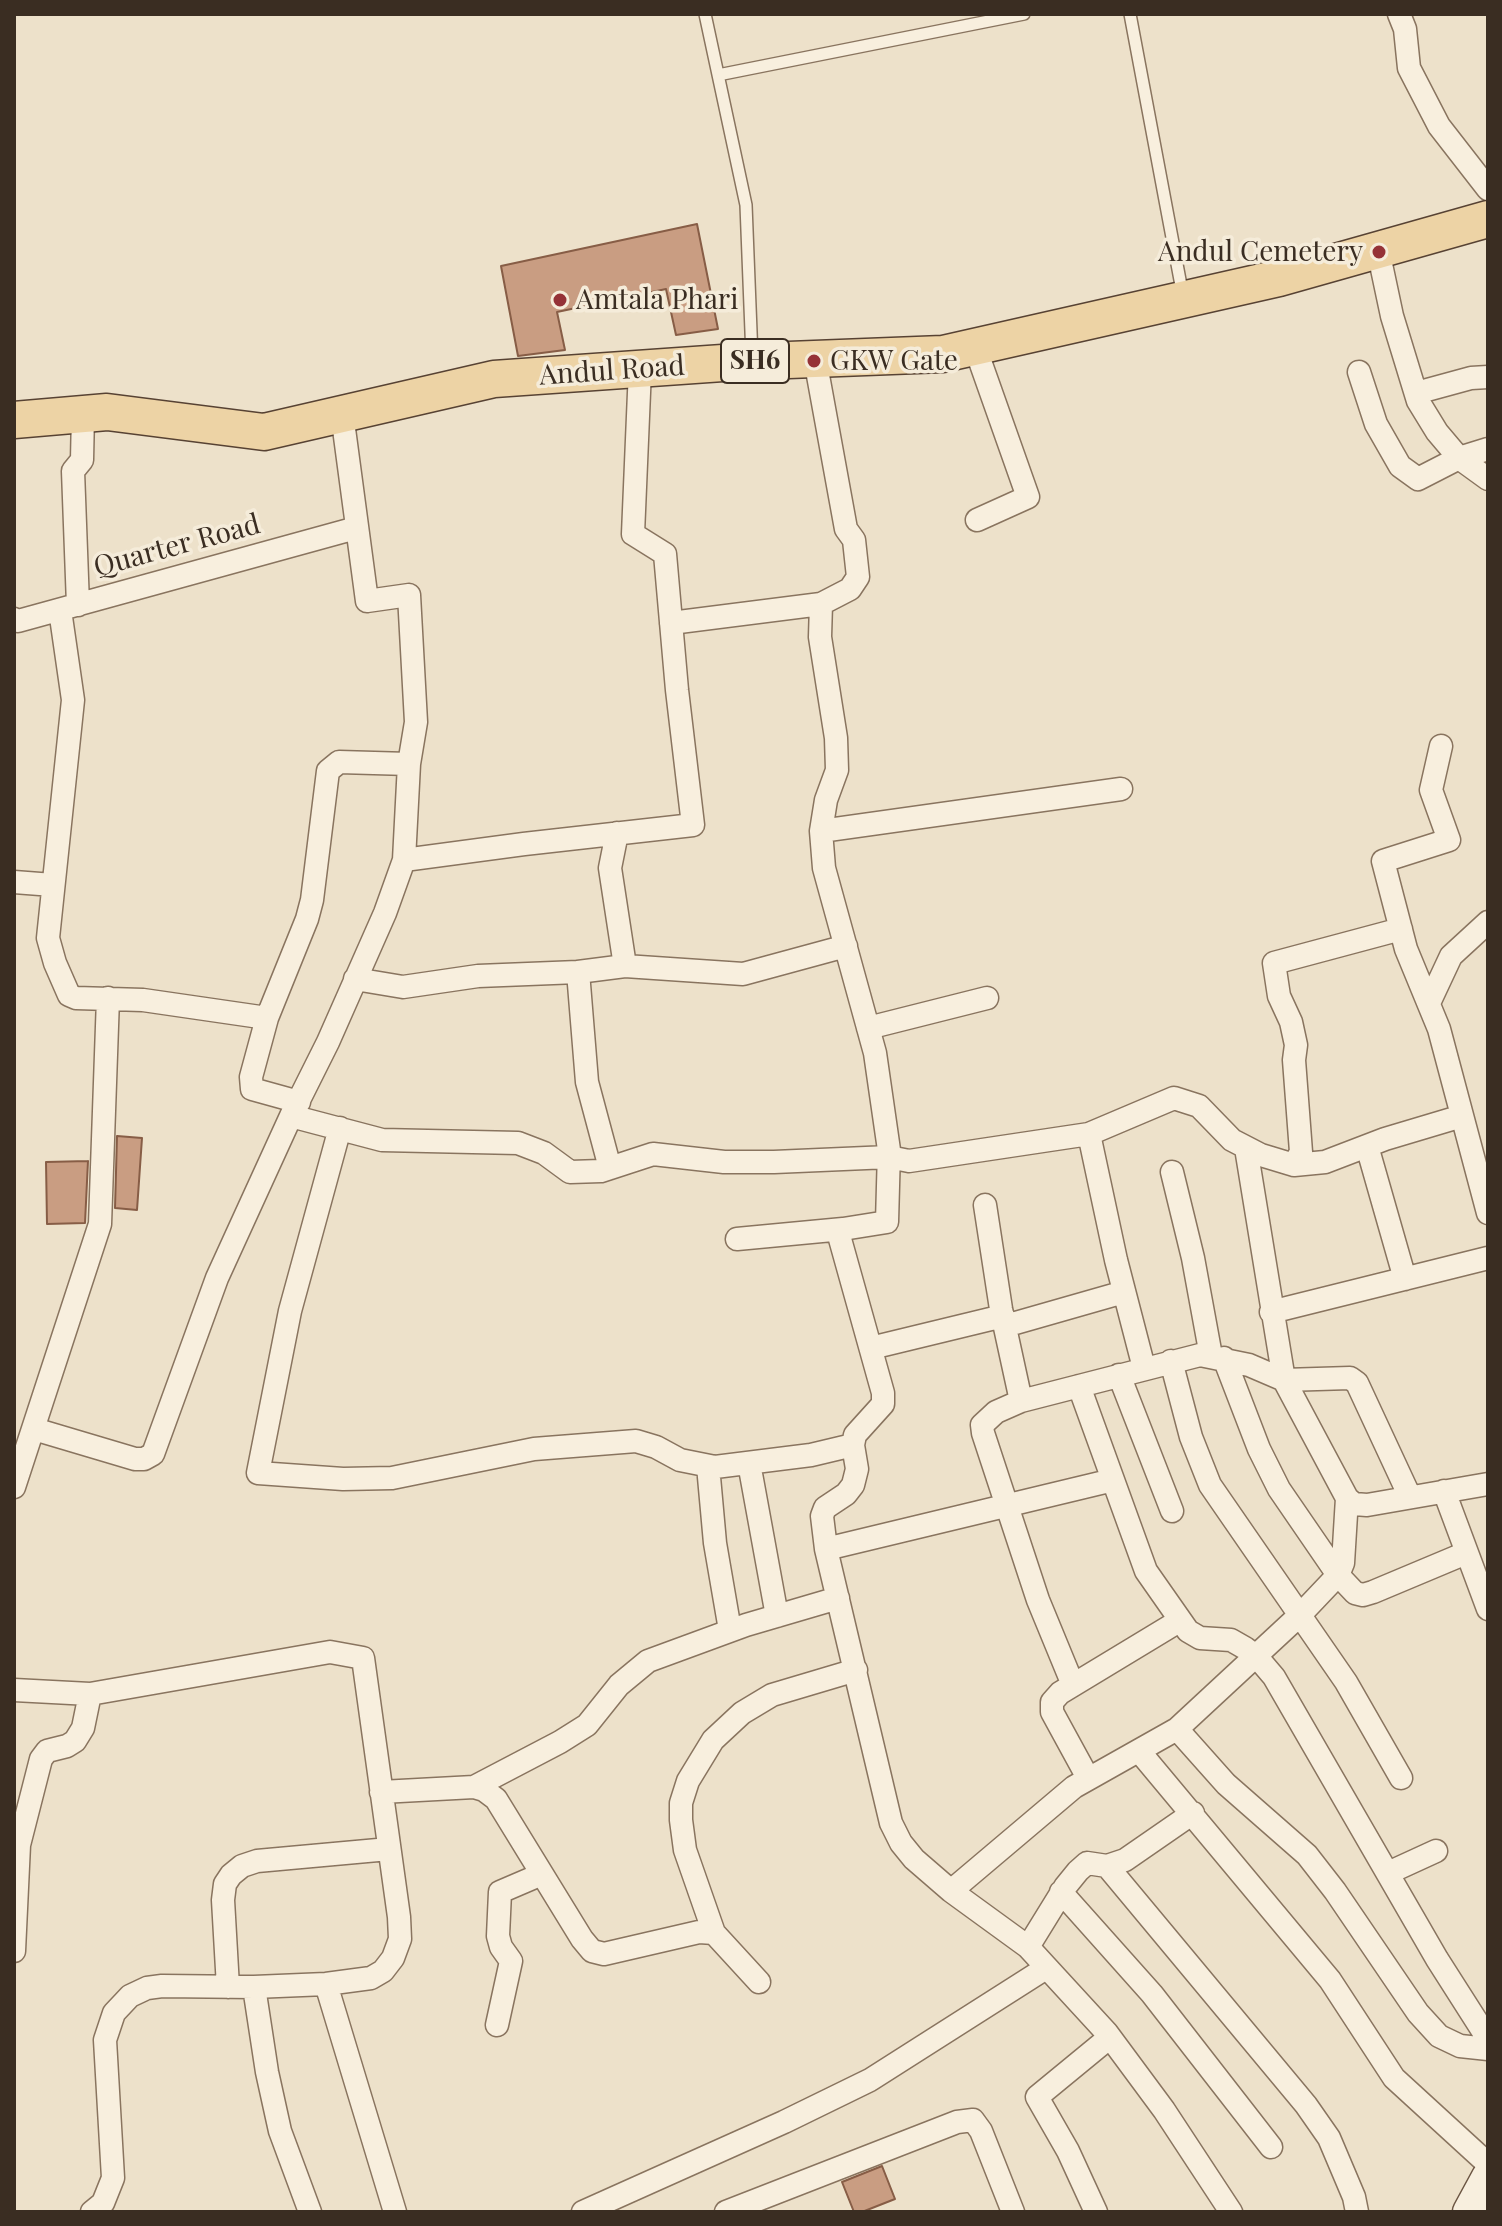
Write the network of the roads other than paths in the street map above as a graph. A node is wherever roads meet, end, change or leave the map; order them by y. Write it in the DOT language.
graph roads {
  1 [pos="705,14"];
  2 [pos="1024,14"];
  3 [pos="1130,14"];
  4 [pos="1399,14"];
  5 [pos="718,75"];
  6 [pos="1488,189"];
  7 [pos="1488,219"];
  8 [pos="1378,250"];
  9 [pos="1184,300"];
  10 [pos="975,347"];
  11 [pos="815,359"];
  12 [pos="752,361"];
  13 [pos="640,369"];
  14 [pos="1359,372"];
  15 [pos="1488,377"];
  16 [pos="1416,393"];
  17 [pos="83,414"];
  18 [pos="342,414"];
  19 [pos="14,420"];
  20 [pos="1488,449"];
  21 [pos="1459,458"];
  22 [pos="1488,479"];
  23 [pos="977,520"];
  24 [pos="356,528"];
  25 [pos="821,604"];
  26 [pos="69,607"];
  27 [pos="14,619"];
  28 [pos="671,623"];
  29 [pos="1441,746"];
  30 [pos="409,764"];
  31 [pos="1121,789"];
  32 [pos="821,831"];
  33 [pos="617,833"];
  34 [pos="404,860"];
  35 [pos="14,882"];
  36 [pos="53,885"];
  37 [pos="1488,922"];
  38 [pos="1401,929"];
  39 [pos="846,946"];
  40 [pos="625,966"];
  41 [pos="578,972"];
  42 [pos="355,979"];
  43 [pos="108,998"];
  44 [pos="987,998"];
  45 [pos="1429,1003"];
  46 [pos="267,1018"];
  47 [pos="868,1028"];
  48 [pos="295,1109"];
  49 [pos="1462,1116"];
  50 [pos="340,1128"];
  51 [pos="1089,1134"];
  52 [pos="1367,1146"];
  53 [pos="1246,1148"];
  54 [pos="889,1157"];
  55 [pos="1294,1165"];
  56 [pos="610,1168"];
  57 [pos="1172,1172"];
  58 [pos="985,1205"];
  59 [pos="1488,1213"];
  60 [pos="843,1229"];
  61 [pos="737,1239"];
  62 [pos="1488,1258"];
  63 [pos="1405,1279"];
  64 [pos="1124,1292"];
  65 [pos="1271,1312"];
  66 [pos="1004,1321"];
  67 [pos="871,1348"];
  68 [pos="1218,1357"];
  69 [pos="1171,1361"];
  70 [pos="1144,1368"];
  71 [pos="1119,1375"];
  72 [pos="1284,1380"];
  73 [pos="1079,1386"];
  74 [pos="1021,1401"];
  75 [pos="34,1429"];
  76 [pos="853,1445"];
  77 [pos="749,1463"];
  78 [pos="708,1466"];
  79 [pos="1113,1480"];
  80 [pos="1488,1484"];
  81 [pos="14,1487"];
  82 [pos="1444,1491"];
  83 [pos="1410,1497"];
  84 [pos="1347,1498"];
  85 [pos="1007,1507"];
  86 [pos="1172,1511"];
  87 [pos="826,1549"];
  88 [pos="1466,1553"];
  89 [pos="1338,1575"];
  90 [pos="838,1598"];
  91 [pos="1488,1609"];
  92 [pos="1301,1614"];
  93 [pos="777,1616"];
  94 [pos="1179,1621"];
  95 [pos="730,1630"];
  96 [pos="1257,1657"];
  97 [pos="856,1670"];
  98 [pos="1073,1685"];
  99 [pos="14,1690"];
  100 [pos="90,1694"];
  101 [pos="1177,1729"];
  102 [pos="1139,1751"];
  103 [pos="1088,1778"];
  104 [pos="1401,1778"];
  105 [pos="474,1787"];
  106 [pos="381,1792"];
  107 [pos="1193,1813"];
  108 [pos="389,1849"];
  109 [pos="1436,1851"];
  110 [pos="1107,1866"];
  111 [pos="1388,1873"];
  112 [pos="542,1874"];
  113 [pos="951,1891"];
  114 [pos="1061,1892"];
  115 [pos="714,1933"];
  116 [pos="1028,1947"];
  117 [pos="14,1951"];
  118 [pos="1046,1968"];
  119 [pos="759,1982"];
  120 [pos="326,1984"];
  121 [pos="228,1987"];
  122 [pos="254,1987"];
  123 [pos="497,2025"];
  124 [pos="1110,2037"];
  125 [pos="1488,2039"];
  126 [pos="1488,2049"];
  127 [pos="1271,2147"];
  128 [pos="1488,2164"];
  129 [pos="1488,2177"];
  130 [pos="92,2212"];
  131 [pos="310,2212"];
  132 [pos="395,2212"];
  133 [pos="583,2212"];
  134 [pos="726,2212"];
  135 [pos="1013,2212"];
  136 [pos="1096,2212"];
  137 [pos="1231,2212"];
  138 [pos="1357,2212"];
  139 [pos="1469,2212"];
  1 -- 5 [label="lane"];
  2 -- 5 [label="lane"];
  3 -- 9 [label="lane"];
  4 -- 6 [label="street"];
  5 -- 12 [label="lane"];
  7 -- 8 [label="main road, Andul Road / SH6"];
  8 -- 9 [label="main road, Andul Road / SH6"];
  8 -- 16 [label="street"];
  9 -- 10 [label="main road, Andul Road / SH6"];
  10 -- 11 [label="main road, Andul Road / SH6"];
  10 -- 23 [label="street"];
  11 -- 12 [label="main road, Andul Road / SH6"];
  11 -- 25 [label="street"];
  12 -- 13 [label="main road, Andul Road / SH6"];
  13 -- 18 [label="main road, Andul Road / SH6"];
  13 -- 28 [label="street"];
  14 -- 21 [label="street"];
  15 -- 16 [label="street"];
  16 -- 21 [label="street"];
  17 -- 18 [label="main road, Andul Road / SH6"];
  17 -- 19 [label="main road, Andul Road / SH6"];
  17 -- 26 [label="street"];
  18 -- 24 [label="street"];
  20 -- 21 [label="street"];
  21 -- 22 [label="street"];
  24 -- 26 [label="street, Quarter Road"];
  24 -- 30 [label="street"];
  25 -- 28 [label="street"];
  25 -- 32 [label="street"];
  26 -- 27 [label="street, Quarter Road"];
  26 -- 36 [label="street"];
  28 -- 33 [label="street"];
  29 -- 38 [label="street"];
  30 -- 34 [label="street"];
  30 -- 46 [label="street"];
  31 -- 32 [label="street"];
  32 -- 39 [label="street"];
  33 -- 34 [label="street"];
  33 -- 40 [label="street"];
  34 -- 42 [label="street"];
  35 -- 36 [label="street"];
  36 -- 43 [label="street"];
  37 -- 45 [label="street"];
  38 -- 45 [label="street"];
  38 -- 55 [label="street"];
  39 -- 40 [label="street"];
  39 -- 47 [label="street"];
  40 -- 41 [label="street"];
  41 -- 42 [label="street"];
  41 -- 56 [label="street"];
  42 -- 48 [label="street"];
  43 -- 46 [label="street"];
  43 -- 75 [label="street"];
  44 -- 47 [label="street"];
  45 -- 49 [label="street"];
  46 -- 48 [label="street"];
  47 -- 54 [label="street"];
  48 -- 50 [label="street"];
  48 -- 75 [label="street"];
  49 -- 52 [label="street"];
  49 -- 59 [label="street"];
  50 -- 56 [label="street"];
  50 -- 78 [label="street"];
  51 -- 53 [label="street"];
  51 -- 54 [label="street"];
  51 -- 64 [label="street"];
  52 -- 55 [label="street"];
  52 -- 63 [label="street"];
  53 -- 55 [label="street"];
  53 -- 65 [label="street"];
  54 -- 56 [label="street"];
  54 -- 60 [label="street"];
  57 -- 68 [label="street"];
  58 -- 66 [label="street"];
  60 -- 61 [label="street"];
  60 -- 67 [label="street"];
  62 -- 63 [label="street"];
  63 -- 65 [label="street"];
  64 -- 66 [label="street"];
  64 -- 70 [label="street"];
  65 -- 72 [label="street"];
  66 -- 67 [label="street"];
  66 -- 74 [label="street"];
  67 -- 76 [label="street"];
  68 -- 69 [label="street"];
  68 -- 72 [label="street"];
  68 -- 89 [label="street"];
  69 -- 70 [label="street"];
  69 -- 92 [label="street"];
  70 -- 71 [label="street"];
  71 -- 73 [label="street"];
  71 -- 86 [label="street"];
  72 -- 83 [label="street"];
  72 -- 84 [label="street"];
  73 -- 74 [label="street"];
  73 -- 79 [label="street"];
  74 -- 85 [label="street"];
  75 -- 81 [label="street"];
  76 -- 77 [label="street"];
  76 -- 87 [label="street"];
  77 -- 78 [label="street"];
  77 -- 93 [label="street"];
  78 -- 95 [label="street"];
  79 -- 85 [label="street"];
  79 -- 94 [label="street"];
  80 -- 82 [label="street"];
  82 -- 83 [label="street"];
  82 -- 88 [label="street"];
  83 -- 84 [label="street"];
  84 -- 89 [label="street"];
  85 -- 87 [label="street"];
  85 -- 98 [label="street"];
  87 -- 90 [label="street"];
  88 -- 89 [label="street"];
  88 -- 91 [label="street"];
  89 -- 92 [label="street"];
  90 -- 93 [label="street"];
  90 -- 97 [label="street"];
  92 -- 96 [label="street"];
  92 -- 104 [label="street"];
  93 -- 95 [label="street"];
  94 -- 96 [label="street"];
  94 -- 98 [label="street"];
  95 -- 105 [label="street"];
  96 -- 101 [label="street"];
  96 -- 111 [label="street"];
  97 -- 113 [label="street"];
  97 -- 115 [label="street"];
  98 -- 103 [label="street"];
  99 -- 100 [label="street"];
  100 -- 106 [label="street"];
  100 -- 117 [label="street"];
  101 -- 102 [label="street"];
  101 -- 126 [label="street"];
  102 -- 103 [label="street"];
  102 -- 107 [label="street"];
  103 -- 113 [label="street"];
  105 -- 106 [label="street"];
  105 -- 112 [label="street"];
  106 -- 108 [label="street"];
  107 -- 110 [label="street"];
  107 -- 128 [label="street"];
  108 -- 120 [label="street"];
  108 -- 121 [label="street"];
  109 -- 111 [label="street"];
  110 -- 114 [label="street"];
  110 -- 138 [label="street"];
  111 -- 125 [label="street"];
  112 -- 115 [label="street"];
  112 -- 123 [label="street"];
  113 -- 116 [label="street"];
  114 -- 116 [label="street"];
  114 -- 127 [label="street"];
  115 -- 119 [label="street"];
  116 -- 118 [label="street"];
  118 -- 124 [label="street"];
  118 -- 133 [label="street"];
  120 -- 122 [label="street"];
  120 -- 132 [label="street"];
  121 -- 122 [label="street"];
  121 -- 130 [label="street"];
  122 -- 131 [label="street"];
  124 -- 136 [label="street"];
  124 -- 137 [label="street"];
  129 -- 139 [label="street"];
  134 -- 135 [label="street"];
}
